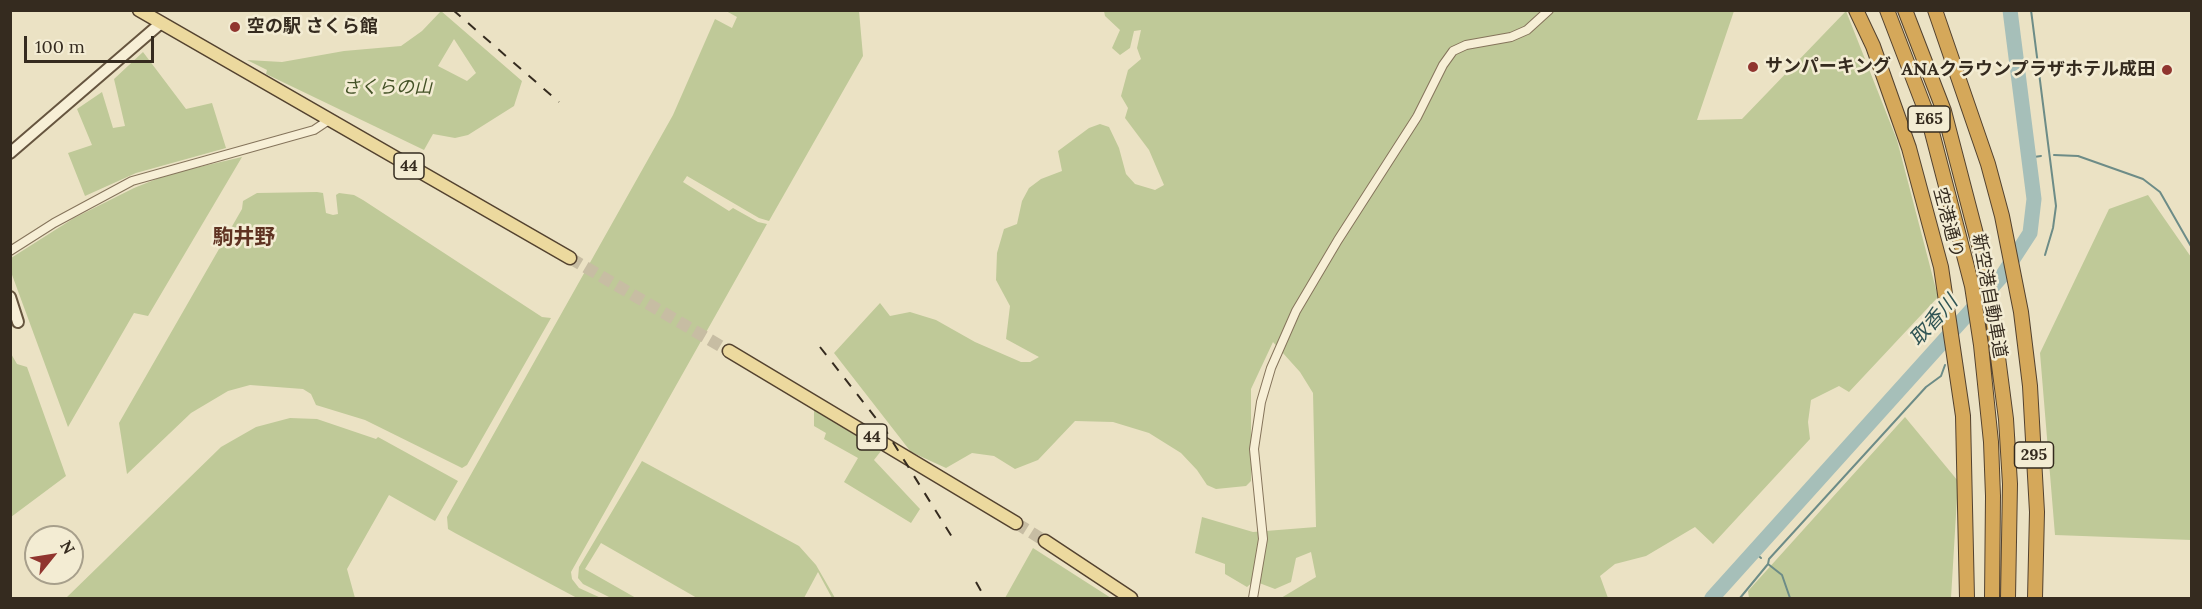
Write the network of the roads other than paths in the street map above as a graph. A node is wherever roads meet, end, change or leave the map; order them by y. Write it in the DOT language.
graph roads {
  1 [pos="139,10"];
  2 [pos="1548,10"];
  3 [pos="1856,10"];
  4 [pos="1887,10"];
  5 [pos="1905,10"];
  6 [pos="1935,10"];
  7 [pos="161,23"];
  8 [pos="329,120"];
  9 [pos="10,153"];
  10 [pos="10,251"];
  11 [pos="570,258"];
  12 [pos="10,297"];
  13 [pos="18,322"];
  14 [pos="729,351"];
  15 [pos="1016,524"];
  16 [pos="1045,541"];
  17 [pos="1131,598"];
  18 [pos="1253,598"];
  19 [pos="1967,598"];
  20 [pos="1992,598"];
  21 [pos="2008,598"];
  22 [pos="2035,598"];
  1 -- 7 [label="main road, 44"];
  2 -- 18 [label="street"];
  3 -- 19 [label="highway, 空港通り"];
  4 -- 20 [label="highway, 新空港自動車道 / E65"];
  5 -- 21 [label="highway, 新空港自動車道 / E65"];
  6 -- 22 [label="highway, 295"];
  7 -- 8 [label="main road, 44"];
  7 -- 9 [label="street"];
  8 -- 10 [label="street"];
  8 -- 11 [label="main road, 44"];
  12 -- 13 [label="street"];
  14 -- 15 [label="main road, 44"];
  16 -- 17 [label="main road"];
}
